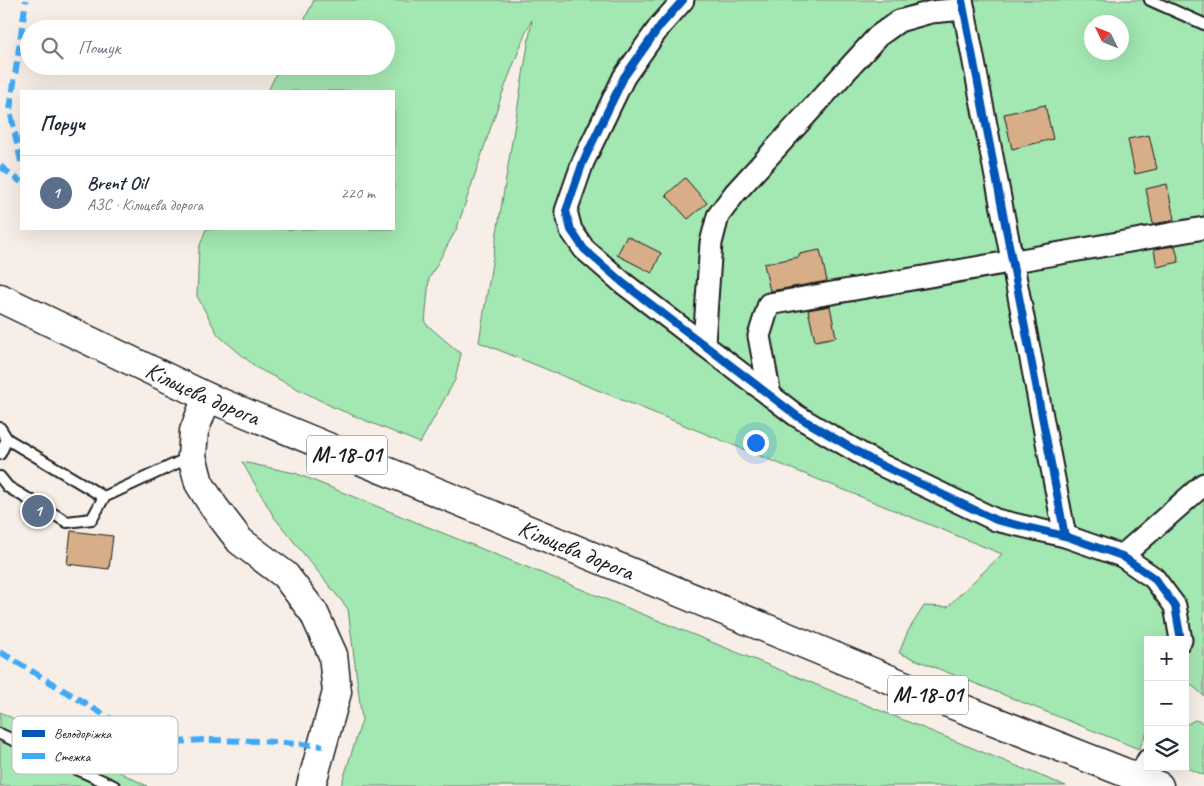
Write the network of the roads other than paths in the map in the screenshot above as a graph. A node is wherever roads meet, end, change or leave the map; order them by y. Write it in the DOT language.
graph roads {
  1 [pos="683,0"];
  2 [pos="1150,0"];
  3 [pos="963,5"];
  4 [pos="1204,24"];
  5 [pos="1204,228"];
  6 [pos="1012,262"];
  7 [pos="0,298"];
  8 [pos="704,343"];
  9 [pos="770,395"];
  10 [pos="207,397"];
  11 [pos="0,428"];
  12 [pos="7,439"];
  13 [pos="0,454"];
  14 [pos="192,456"];
  15 [pos="0,477"];
  16 [pos="1204,484"];
  17 [pos="104,497"];
  18 [pos="1065,536"];
  19 [pos="1122,556"];
  20 [pos="1180,636"];
  21 [pos="0,734"];
  22 [pos="12,739"];
  23 [pos="88,774"];
  24 [pos="1149,775"];
  25 [pos="114,786"];
  26 [pos="312,786"];
  1 -- 8 [label="street"];
  2 -- 4 [label="lane"];
  3 -- 6 [label="street"];
  3 -- 8 [label="street"];
  5 -- 6 [label="street"];
  6 -- 9 [label="street"];
  6 -- 18 [label="street"];
  7 -- 10 [label="main road, Кільцева дорога / М-18-01"];
  8 -- 9 [label="street"];
  9 -- 18 [label="street"];
  10 -- 14 [label="main road"];
  10 -- 24 [label="main road, Кільцева дорога / М-18-01"];
  11 -- 12 [label="lane"];
  12 -- 13 [label="lane"];
  12 -- 17 [label="lane"];
  14 -- 17 [label="lane"];
  14 -- 26 [label="main road"];
  15 -- 17 [label="lane"];
  16 -- 19 [label="street"];
  18 -- 19 [label="street"];
  19 -- 20 [label="street"];
  21 -- 22 [label="lane"];
  23 -- 25 [label="lane"];
}
